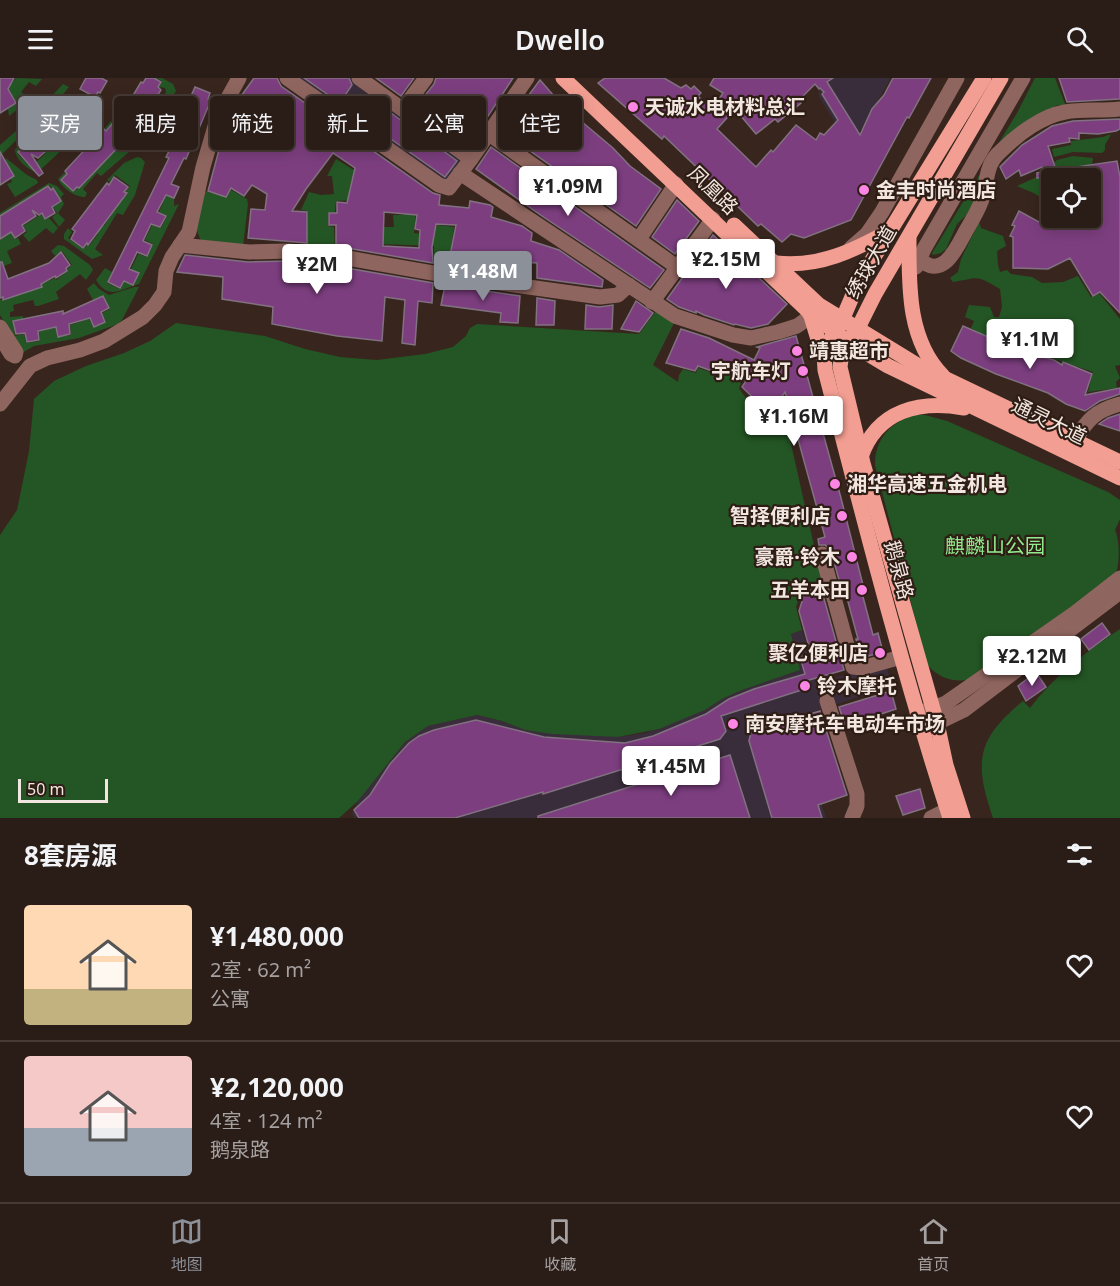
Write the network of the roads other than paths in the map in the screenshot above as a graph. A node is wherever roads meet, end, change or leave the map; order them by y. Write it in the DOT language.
graph roads {
  1 [pos="239,78"];
  2 [pos="287,78"];
  3 [pos="359,78"];
  4 [pos="426,78"];
  5 [pos="527,78"];
  6 [pos="563,78"];
  7 [pos="575,78"];
  8 [pos="957,78"];
  9 [pos="984,78"];
  10 [pos="1001,78"];
  11 [pos="1023,78"];
  12 [pos="413,96"];
  13 [pos="402,108"];
  14 [pos="1120,109"];
  15 [pos="489,134"];
  16 [pos="459,150"];
  17 [pos="471,159"];
  18 [pos="460,173"];
  19 [pos="676,183"];
  20 [pos="713,219"];
  21 [pos="894,229"];
  22 [pos="909,238"];
  23 [pos="639,239"];
  24 [pos="180,245"];
  25 [pos="847,251"];
  26 [pos="919,258"];
  27 [pos="776,263"];
  28 [pos="677,267"];
  29 [pos="909,281"];
  30 [pos="629,285"];
  31 [pos="652,302"];
  32 [pos="808,312"];
  33 [pos="843,318"];
  34 [pos="0,327"];
  35 [pos="858,328"];
  36 [pos="834,332"];
  37 [pos="0,336"];
  38 [pos="848,342"];
  39 [pos="824,363"];
  40 [pos="945,378"];
  41 [pos="0,404"];
  42 [pos="1120,404"];
  43 [pos="984,413"];
  44 [pos="1075,440"];
  45 [pos="861,457"];
  46 [pos="1120,462"];
  47 [pos="1120,478"];
  48 [pos="822,554"];
  49 [pos="1120,578"];
  50 [pos="1120,592"];
  51 [pos="901,657"];
  52 [pos="827,701"];
  53 [pos="934,716"];
  54 [pos="919,721"];
  55 [pos="949,814"];
  56 [pos="852,818"];
  57 [pos="931,818"];
  58 [pos="963,818"];
  1 -- 24 [label="street"];
  2 -- 18 [label="street"];
  3 -- 13 [label="street"];
  4 -- 12 [label="street"];
  5 -- 15 [label="street"];
  6 -- 19 [label="main road, 凤凰路"];
  7 -- 27 [label="main road, 凤凰路"];
  8 -- 25 [label="street"];
  9 -- 21 [label="main road, 绣球大道"];
  10 -- 22 [label="main road, 绣球大道"];
  11 -- 26 [label="street"];
  14 -- 26 [label="street"];
  15 -- 17 [label="street"];
  15 -- 23 [label="street"];
  16 -- 17 [label="street"];
  17 -- 18 [label="street"];
  18 -- 30 [label="street"];
  19 -- 20 [label="main road, 凤凰路"];
  19 -- 23 [label="street"];
  20 -- 28 [label="street"];
  20 -- 32 [label="main road, 凤凰路"];
  21 -- 25 [label="main road"];
  21 -- 33 [label="main road, 绣球大道"];
  22 -- 29 [label="main road"];
  22 -- 35 [label="main road, 绣球大道"];
  23 -- 28 [label="street"];
  24 -- 30 [label="street"];
  24 -- 41 [label="street"];
  25 -- 27 [label="main road"];
  26 -- 29 [label="street"];
  27 -- 33 [label="main road, 凤凰路"];
  28 -- 31 [label="street"];
  29 -- 40 [label="main road"];
  30 -- 31 [label="street"];
  31 -- 32 [label="street"];
  32 -- 36 [label="main road, 凤凰路"];
  32 -- 39 [label="main road, 鹅泉路"];
  33 -- 35 [label="main road, 通灵大道"];
  33 -- 36 [label="main road, 绣球大道"];
  34 -- 37 [label="street"];
  35 -- 38 [label="main road, 绣球大道"];
  35 -- 40 [label="main road, 通灵大道"];
  36 -- 38 [label="main road, 通灵大道"];
  36 -- 39 [label="main road"];
  38 -- 43 [label="main road, 通灵大道"];
  38 -- 45 [label="main road, 鹅泉路"];
  39 -- 51 [label="main road, 鹅泉路"];
  40 -- 44 [label="main road, 通灵大道"];
  42 -- 44 [label="street"];
  43 -- 45 [label="main road"];
  43 -- 47 [label="main road, 通灵大道"];
  44 -- 46 [label="main road, 通灵大道"];
  45 -- 53 [label="main road, 鹅泉路"];
  48 -- 51 [label="street"];
  49 -- 53 [label="street"];
  50 -- 53 [label="street"];
  51 -- 54 [label="main road, 鹅泉路"];
  52 -- 56 [label="street"];
  53 -- 54 [label="street"];
  53 -- 58 [label="main road, 鹅泉路"];
  54 -- 55 [label="main road, 鹅泉路"];
  55 -- 57 [label="street"];
}
